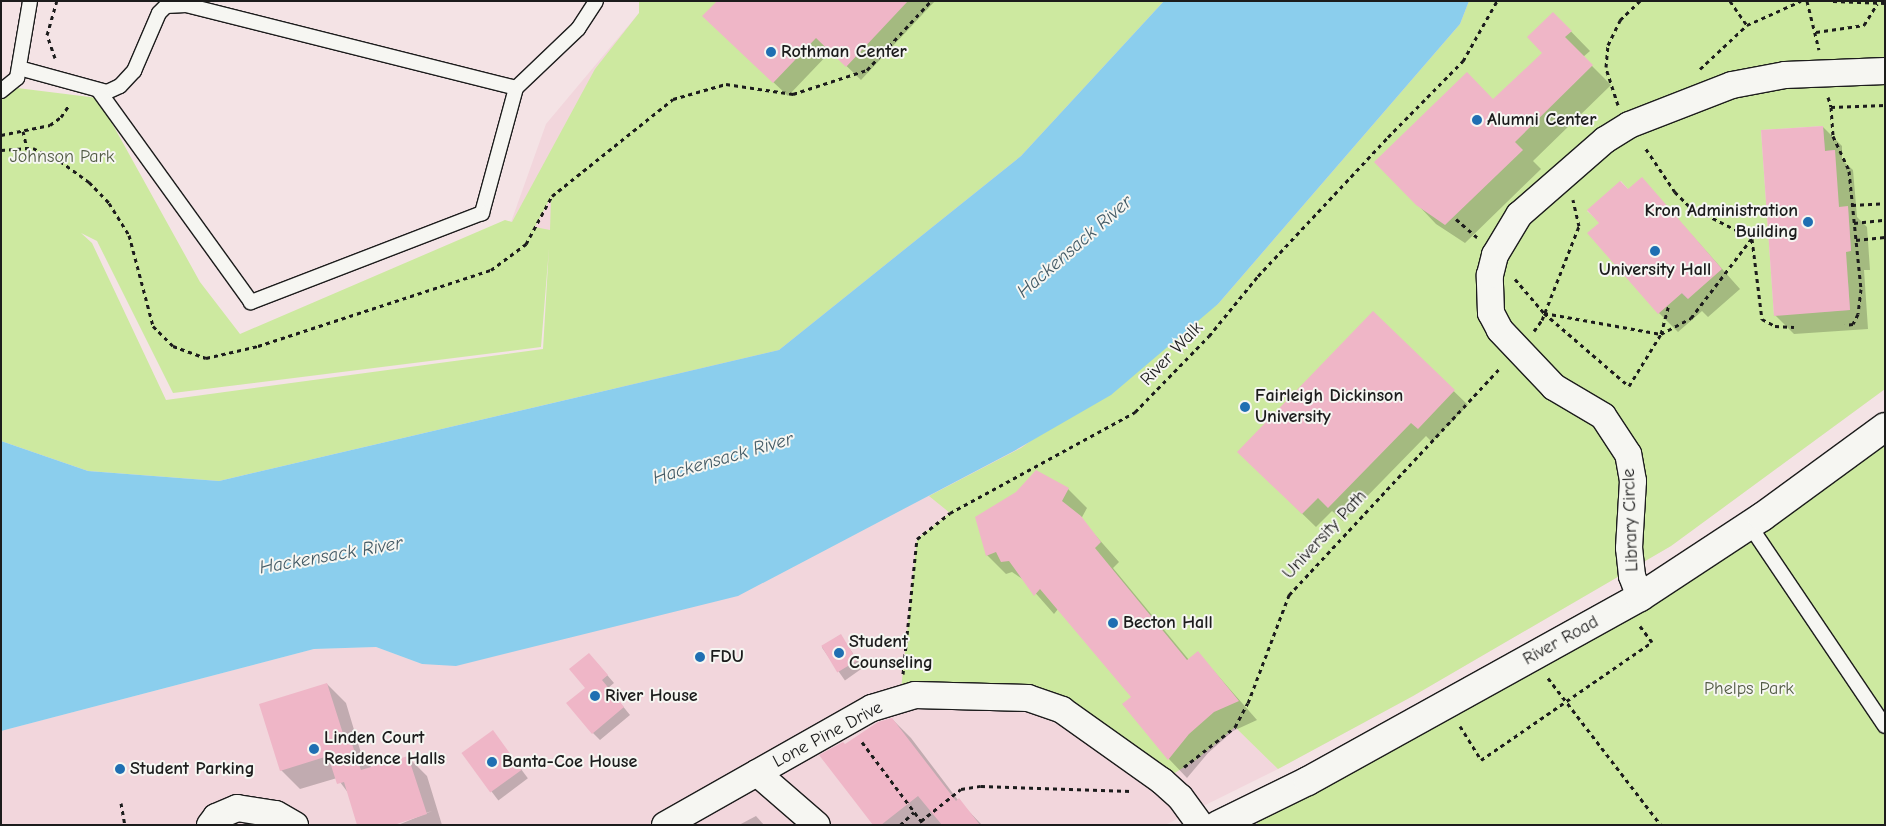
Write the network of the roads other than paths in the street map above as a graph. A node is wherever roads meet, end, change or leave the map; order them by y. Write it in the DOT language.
graph roads {
  1 [pos="30,1"];
  2 [pos="596,1"];
  3 [pos="19,68"];
  4 [pos="1885,71"];
  5 [pos="516,88"];
  6 [pos="1,91"];
  7 [pos="99,91"];
  8 [pos="1885,426"];
  9 [pos="1750,526"];
  10 [pos="1633,601"];
  11 [pos="1885,726"];
  12 [pos="757,773"];
  13 [pos="210,825"];
  14 [pos="295,825"];
  15 [pos="665,825"];
  16 [pos="817,825"];
  17 [pos="1200,825"];
  18 [pos="1218,825"];
  1 -- 3 [label="lane"];
  2 -- 5 [label="lane"];
  3 -- 6 [label="lane"];
  3 -- 7 [label="lane"];
  4 -- 10 [label="street, Library Circle"];
  5 -- 7 [label="lane"];
  5 -- 7 [label="lane"];
  8 -- 9 [label="main road, River Road"];
  9 -- 10 [label="main road, River Road"];
  9 -- 11 [label="lane"];
  10 -- 18 [label="main road, River Road"];
  12 -- 15 [label="street, Lone Pine Drive"];
  12 -- 16 [label="street"];
  12 -- 17 [label="street, Lone Pine Drive"];
  13 -- 14 [label="street"];
}
